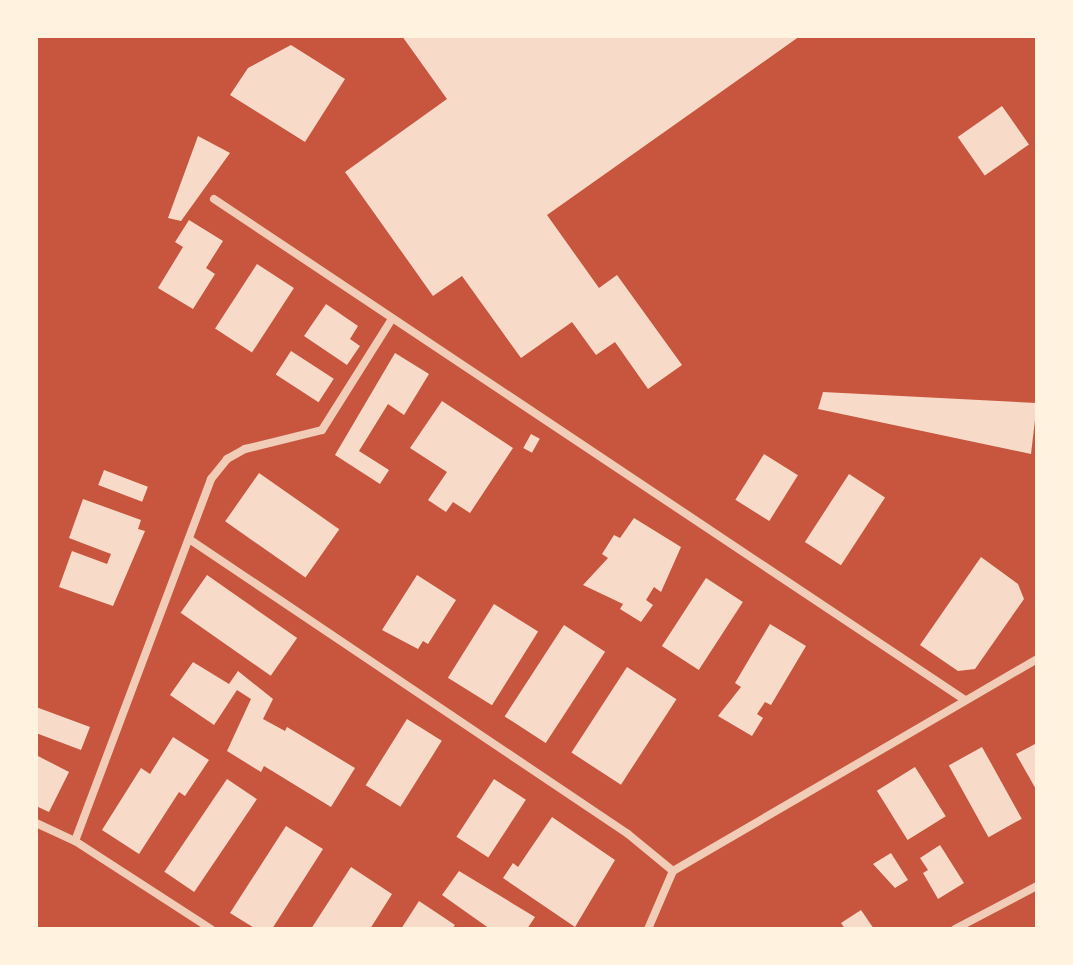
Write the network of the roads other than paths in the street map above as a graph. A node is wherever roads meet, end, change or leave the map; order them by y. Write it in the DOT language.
graph roads {
  1 [pos="214,199"];
  2 [pos="392,319"];
  3 [pos="189,539"];
  4 [pos="1037,659"];
  5 [pos="965,700"];
  6 [pos="36,823"];
  7 [pos="75,841"];
  8 [pos="673,871"];
  9 [pos="1037,886"];
  10 [pos="211,929"];
  11 [pos="648,929"];
  12 [pos="955,929"];
  1 -- 2 [label="street"];
  2 -- 3 [label="street"];
  2 -- 5 [label="street"];
  3 -- 7 [label="street"];
  3 -- 8 [label="street"];
  4 -- 5 [label="street"];
  5 -- 8 [label="street"];
  6 -- 7 [label="street"];
  7 -- 10 [label="street"];
  8 -- 11 [label="street"];
  9 -- 12 [label="street"];
}
